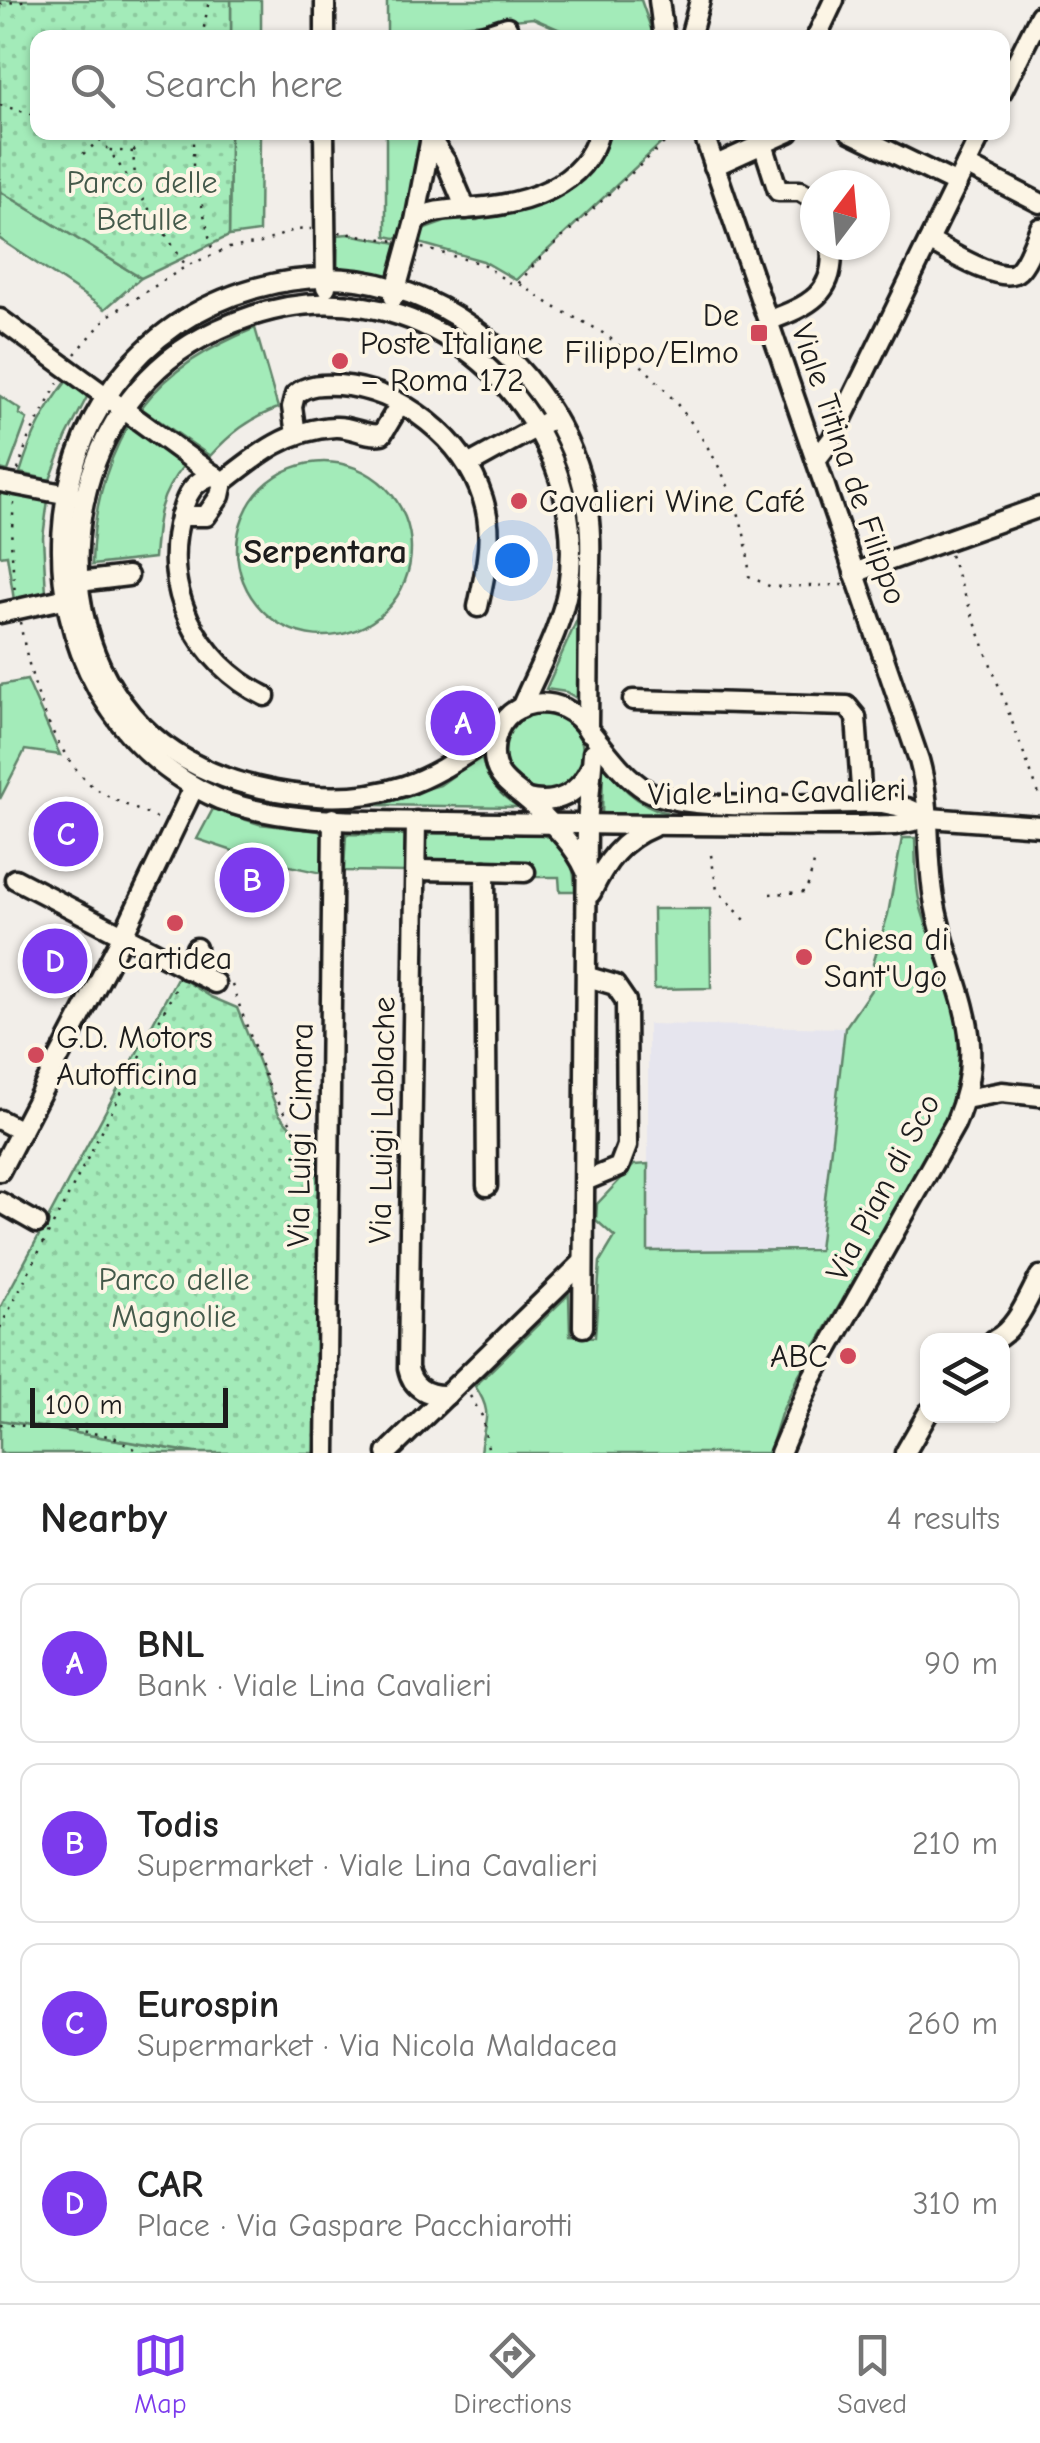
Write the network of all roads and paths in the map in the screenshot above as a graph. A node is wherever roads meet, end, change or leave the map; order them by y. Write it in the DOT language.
graph roads {
  1 [pos="30,0"];
  2 [pos="209,0"];
  3 [pos="324,0"];
  4 [pos="658,0"];
  5 [pos="700,0"];
  6 [pos="834,0"];
  7 [pos="0,4"];
  8 [pos="1040,15"];
  9 [pos="507,27"];
  10 [pos="203,30"];
  11 [pos="324,30"];
  12 [pos="498,30"];
  13 [pos="663,30"];
  14 [pos="692,30"];
  15 [pos="820,30"];
  16 [pos="1010,75"];
  17 [pos="0,105"];
  18 [pos="30,114"];
  19 [pos="93,140"];
  20 [pos="101,140"];
  21 [pos="141,140"];
  22 [pos="193,140"];
  23 [pos="324,140"];
  24 [pos="431,140"];
  25 [pos="434,140"];
  26 [pos="596,140"];
  27 [pos="667,140"];
  28 [pos="706,140"];
  29 [pos="771,140"];
  30 [pos="867,140"];
  31 [pos="978,140"];
  32 [pos="762,144"];
  33 [pos="108,150"];
  34 [pos="133,152"];
  35 [pos="83,154"];
  36 [pos="714,166"];
  37 [pos="966,166"];
  38 [pos="958,184"];
  39 [pos="136,189"];
  40 [pos="800,191"];
  41 [pos="1040,203"];
  42 [pos="466,209"];
  43 [pos="415,221"];
  44 [pos="1040,228"];
  45 [pos="261,242"];
  46 [pos="929,242"];
  47 [pos="408,245"];
  48 [pos="214,254"];
  49 [pos="831,260"];
  50 [pos="326,276"];
  51 [pos="518,284"];
  52 [pos="397,288"];
  53 [pos="326,303"];
  54 [pos="389,312"];
  55 [pos="0,319"];
  56 [pos="768,321"];
  57 [pos="102,394"];
  58 [pos="400,404"];
  59 [pos="123,409"];
  60 [pos="554,418"];
  61 [pos="536,428"];
  62 [pos="296,434"];
  63 [pos="816,460"];
  64 [pos="468,465"];
  65 [pos="218,478"];
  66 [pos="0,482"];
  67 [pos="57,492"];
  68 [pos="84,498"];
  69 [pos="1040,507"];
  70 [pos="180,516"];
  71 [pos="945,542"];
  72 [pos="128,576"];
  73 [pos="856,579"];
  74 [pos="80,588"];
  75 [pos="54,601"];
  76 [pos="478,607"];
  77 [pos="0,613"];
  78 [pos="265,696"];
  79 [pos="633,700"];
  80 [pos="522,708"];
  81 [pos="588,729"];
  82 [pos="497,734"];
  83 [pos="168,748"];
  84 [pos="594,753"];
  85 [pos="150,760"];
  86 [pos="194,788"];
  87 [pos="1040,797"];
  88 [pos="527,799"];
  89 [pos="862,802"];
  90 [pos="333,818"];
  91 [pos="929,818"];
  92 [pos="416,821"];
  93 [pos="551,824"];
  94 [pos="588,824"];
  95 [pos="658,825"];
  96 [pos="1040,826"];
  97 [pos="711,856"];
  98 [pos="816,856"];
  99 [pos="416,870"];
  100 [pos="485,871"];
  101 [pos="525,872"];
  102 [pos="588,875"];
  103 [pos="15,880"];
  104 [pos="770,894"];
  105 [pos="588,898"];
  106 [pos="746,920"];
  107 [pos="122,937"];
  108 [pos="196,948"];
  109 [pos="186,969"];
  110 [pos="588,977"];
  111 [pos="224,984"];
  112 [pos="1040,1096"];
  113 [pos="965,1100"];
  114 [pos="0,1120"];
  115 [pos="21,1131"];
  116 [pos="330,1163"];
  117 [pos="0,1171"];
  118 [pos="585,1181"];
  119 [pos="487,1186"];
  120 [pos="0,1202"];
  121 [pos="38,1223"];
  122 [pos="582,1263"];
  123 [pos="1040,1276"];
  124 [pos="583,1327"];
  125 [pos="0,1328"];
  126 [pos="1005,1333"];
  127 [pos="462,1382"];
  128 [pos="446,1395"];
  129 [pos="922,1423"];
  130 [pos="0,1424"];
  131 [pos="142,1453"];
  132 [pos="326,1453"];
  133 [pos="386,1453"];
  134 [pos="490,1453"];
  135 [pos="780,1453"];
  136 [pos="905,1453"];
  1 -- 7 [label="path"];
  2 -- 10 [label="path"];
  3 -- 11 [label="street"];
  4 -- 13 [label="street"];
  5 -- 14 [label="street"];
  6 -- 15 [label="street"];
  8 -- 16 [label="street"];
  9 -- 12 [label="street"];
  17 -- 18 [label="path"];
  19 -- 35 [label="path"];
  20 -- 33 [label="path"];
  21 -- 34 [label="path"];
  22 -- 48 [label="path"];
  23 -- 50 [label="street"];
  24 -- 43 [label="street"];
  25 -- 42 [label="street"];
  26 -- 42 [label="street"];
  27 -- 51 [label="path"];
  28 -- 36 [label="street, Viale Titina de Filippo"];
  29 -- 32 [label="street"];
  30 -- 38 [label="street"];
  31 -- 37 [label="street"];
  32 -- 36 [label="street"];
  32 -- 40 [label="street"];
  33 -- 34 [label="path"];
  33 -- 39 [label="path"];
  34 -- 39 [label="path"];
  36 -- 56 [label="street, Viale Titina de Filippo"];
  37 -- 38 [label="street"];
  37 -- 41 [label="street"];
  38 -- 46 [label="street"];
  39 -- 48 [label="path"];
  42 -- 43 [label="street"];
  43 -- 47 [label="street"];
  44 -- 46 [label="street"];
  45 -- 48 [label="path"];
  46 -- 63 [label="street"];
  47 -- 51 [label="path"];
  47 -- 52 [label="street"];
  49 -- 56 [label="street"];
  50 -- 52 [label="street, Viale Lina Cavalieri"];
  50 -- 53 [label="street"];
  50 -- 57 [label="street, Viale Lina Cavalieri"];
  51 -- 73 [label="path"];
  52 -- 54 [label="street"];
  52 -- 60 [label="street, Viale Lina Cavalieri"];
  53 -- 54 [label="street"];
  53 -- 59 [label="street"];
  54 -- 61 [label="street"];
  55 -- 57 [label="street"];
  56 -- 63 [label="street, Viale Titina de Filippo"];
  57 -- 59 [label="street"];
  57 -- 67 [label="street, Viale Lina Cavalieri"];
  58 -- 62 [label="street"];
  58 -- 62 [label="street"];
  58 -- 64 [label="street"];
  59 -- 65 [label="street"];
  59 -- 68 [label="street"];
  60 -- 61 [label="street"];
  60 -- 81 [label="street, Viale Lina Cavalieri"];
  61 -- 64 [label="street"];
  61 -- 80 [label="street"];
  62 -- 65 [label="street"];
  63 -- 73 [label="street, Viale Titina de Filippo"];
  64 -- 76 [label="street"];
  65 -- 70 [label="street"];
  65 -- 70 [label="street"];
  66 -- 67 [label="street"];
  67 -- 68 [label="street"];
  67 -- 75 [label="street, Viale Lina Cavalieri"];
  68 -- 74 [label="street"];
  69 -- 71 [label="street"];
  70 -- 78 [label="street"];
  71 -- 73 [label="street"];
  71 -- 87 [label="path"];
  72 -- 74 [label="street"];
  73 -- 91 [label="street, Viale Titina de Filippo"];
  74 -- 75 [label="street"];
  74 -- 83 [label="street"];
  75 -- 77 [label="street"];
  75 -- 85 [label="street, Viale Lina Cavalieri"];
  79 -- 89 [label="street"];
  80 -- 81 [label="street"];
  80 -- 82 [label="street"];
  81 -- 84 [label="street"];
  81 -- 89 [label="street, Viale Lina Cavalieri"];
  82 -- 83 [label="street"];
  82 -- 88 [label="street"];
  83 -- 85 [label="street"];
  84 -- 88 [label="street"];
  84 -- 94 [label="street"];
  85 -- 86 [label="street, Viale Lina Cavalieri"];
  86 -- 90 [label="street, Viale Lina Cavalieri"];
  86 -- 107 [label="street"];
  88 -- 93 [label="street"];
  89 -- 91 [label="street, Viale Lina Cavalieri"];
  90 -- 92 [label="street, Viale Lina Cavalieri"];
  90 -- 116 [label="street, Via Luigi Cimara"];
  91 -- 95 [label="street, Viale Lina Cavalieri"];
  91 -- 96 [label="street"];
  91 -- 113 [label="street, Via Pian di Sco"];
  92 -- 93 [label="street, Viale Lina Cavalieri"];
  92 -- 99 [label="street, Via Luigi Lablache"];
  93 -- 94 [label="street, Viale Lina Cavalieri"];
  93 -- 102 [label="street"];
  94 -- 95 [label="street, Viale Lina Cavalieri"];
  94 -- 102 [label="street"];
  95 -- 105 [label="street"];
  97 -- 106 [label="path"];
  98 -- 104 [label="path"];
  99 -- 100 [label="street"];
  99 -- 128 [label="street, Via Luigi Lablache"];
  100 -- 101 [label="street"];
  100 -- 119 [label="street"];
  102 -- 105 [label="street"];
  103 -- 107 [label="street"];
  105 -- 110 [label="street"];
  107 -- 109 [label="street"];
  107 -- 115 [label="street"];
  108 -- 109 [label="street"];
  109 -- 111 [label="street"];
  109 -- 125 [label="path"];
  110 -- 118 [label="street"];
  110 -- 118 [label="street"];
  111 -- 116 [label="path"];
  112 -- 113 [label="street"];
  113 -- 135 [label="street, Via Pian di Sco"];
  114 -- 115 [label="street"];
  115 -- 117 [label="street"];
  116 -- 132 [label="street, Via Luigi Cimara"];
  118 -- 122 [label="street"];
  120 -- 121 [label="street"];
  122 -- 124 [label="street"];
  122 -- 127 [label="street"];
  123 -- 126 [label="street"];
  127 -- 128 [label="street"];
  127 -- 134 [label="path"];
  128 -- 133 [label="street"];
  129 -- 136 [label="street"];
  130 -- 131 [label="path"];
}
